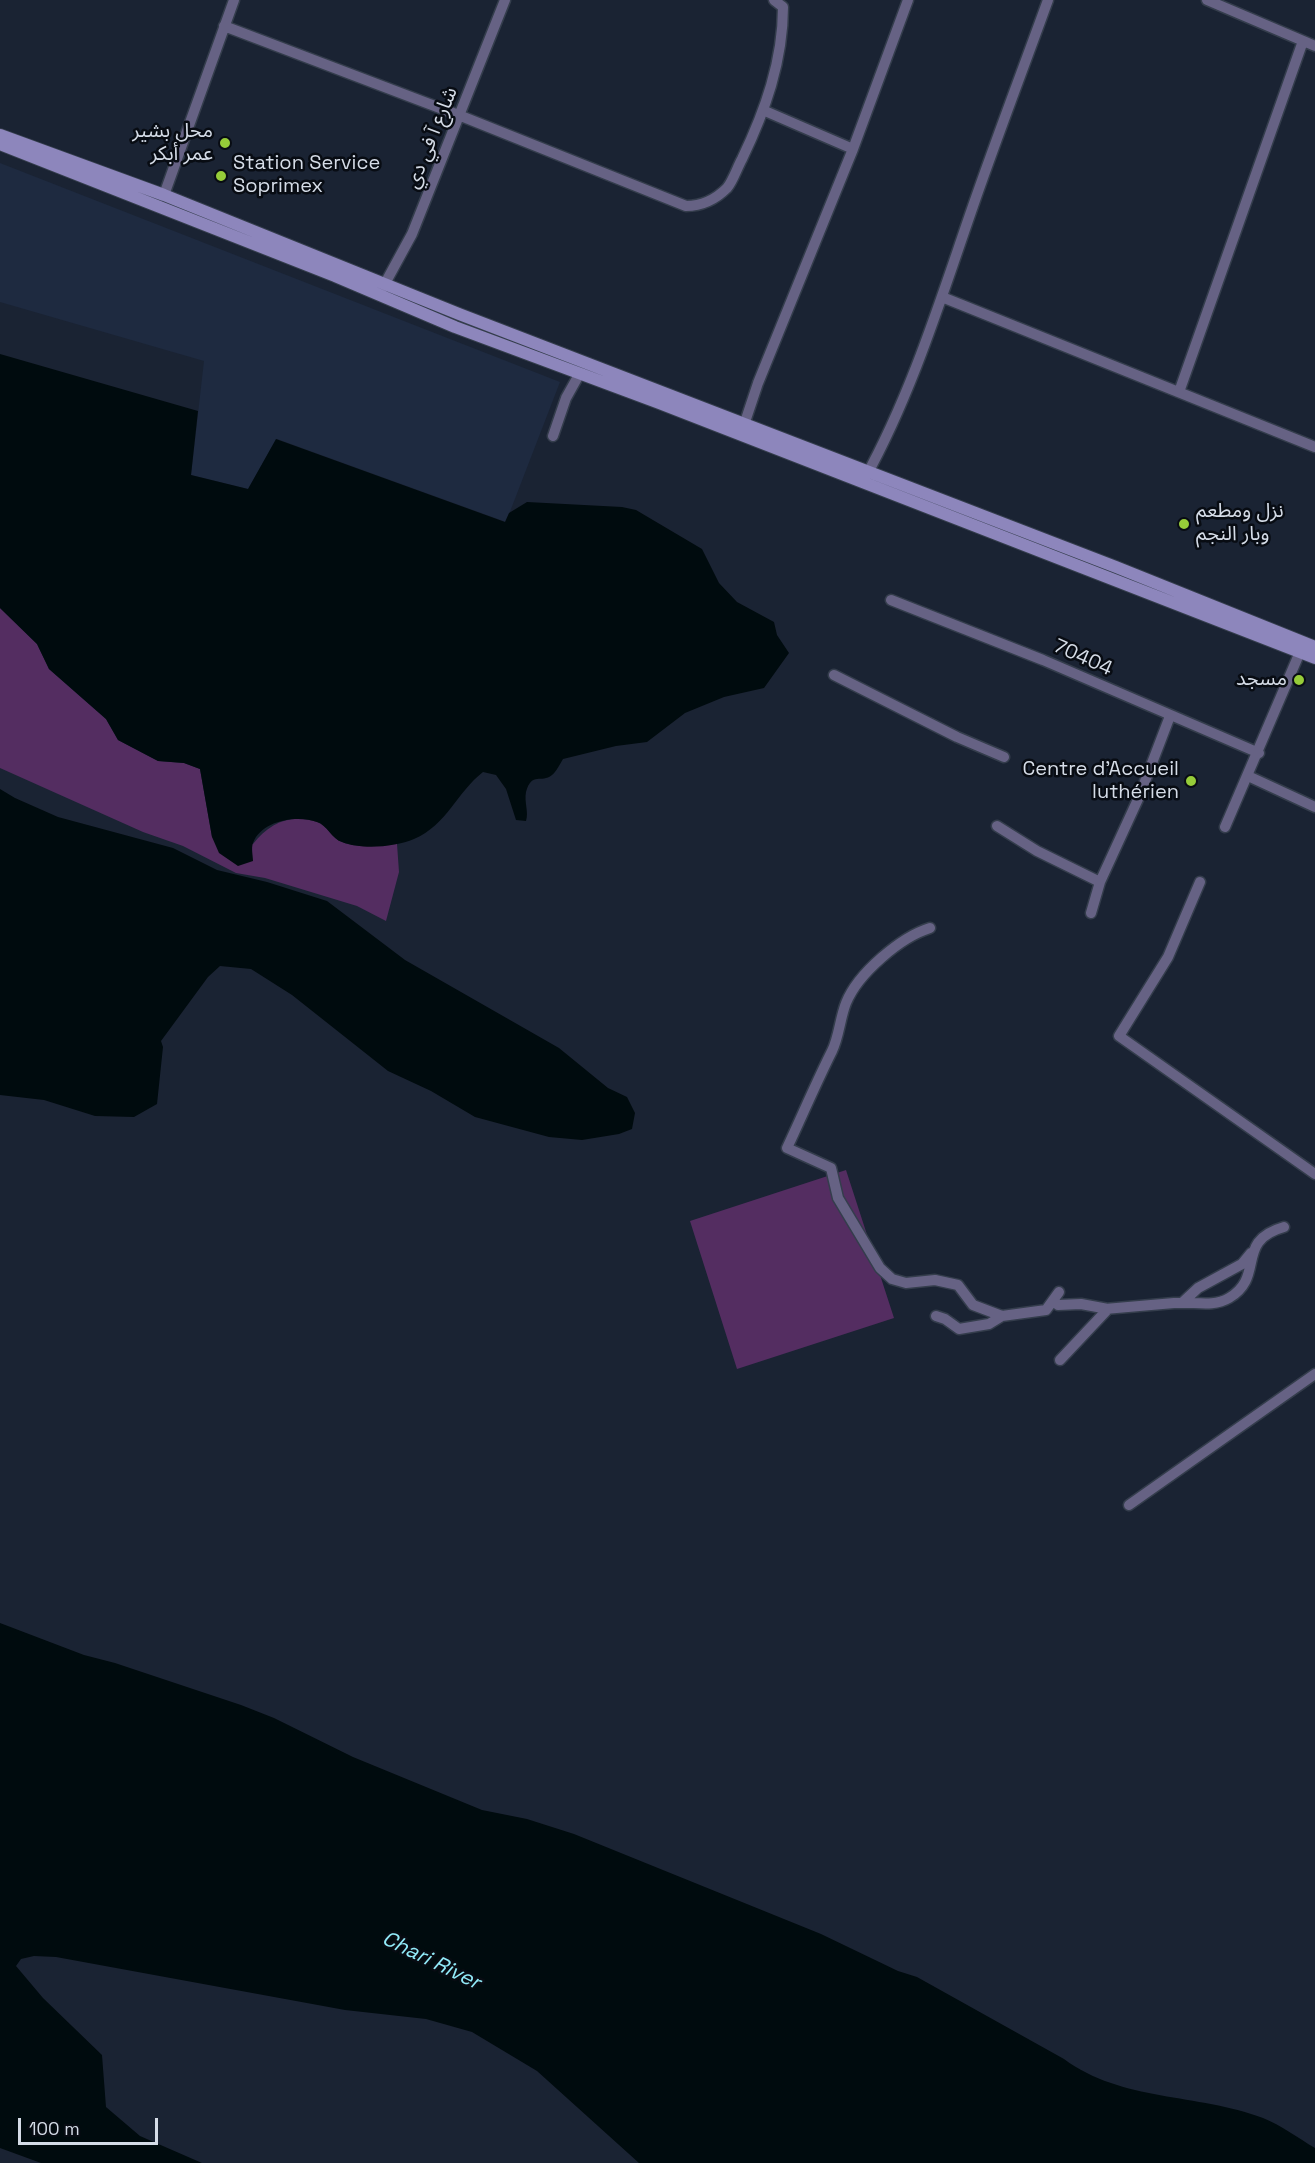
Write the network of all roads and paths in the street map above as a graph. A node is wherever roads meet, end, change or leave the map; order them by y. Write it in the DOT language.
graph roads {
  1 [pos="234,0"];
  2 [pos="505,0"];
  3 [pos="774,0"];
  4 [pos="908,0"];
  5 [pos="1048,0"];
  6 [pos="1207,0"];
  7 [pos="224,26"];
  8 [pos="1303,41"];
  9 [pos="1315,46"];
  10 [pos="765,111"];
  11 [pos="461,116"];
  12 [pos="0,135"];
  13 [pos="0,144"];
  14 [pos="853,149"];
  15 [pos="164,195"];
  16 [pos="382,290"];
  17 [pos="942,297"];
  18 [pos="580,373"];
  19 [pos="1179,392"];
  20 [pos="744,425"];
  21 [pos="553,436"];
  22 [pos="1315,447"];
  23 [pos="866,477"];
  24 [pos="891,600"];
  25 [pos="1315,647"];
  26 [pos="1300,652"];
  27 [pos="1315,658"];
  28 [pos="834,675"];
  29 [pos="1170,716"];
  30 [pos="1259,753"];
  31 [pos="1004,757"];
  32 [pos="1248,776"];
  33 [pos="1315,807"];
  34 [pos="997,826"];
  35 [pos="1226,827"];
  36 [pos="1101,882"];
  37 [pos="1200,882"];
  38 [pos="1091,913"];
  39 [pos="930,928"];
  40 [pos="1315,1174"];
  41 [pos="1284,1227"];
  42 [pos="1253,1251"];
  43 [pos="1059,1292"];
  44 [pos="1182,1303"];
  45 [pos="1058,1305"];
  46 [pos="1105,1309"];
  47 [pos="1002,1316"];
  48 [pos="936,1317"];
  49 [pos="1060,1360"];
  50 [pos="1315,1374"];
  51 [pos="1129,1505"];
  1 -- 7 [label="street"];
  2 -- 11 [label="street, شارع آ في دي"];
  3 -- 10 [label="street"];
  4 -- 14 [label="street"];
  5 -- 17 [label="street"];
  6 -- 8 [label="street"];
  7 -- 11 [label="street"];
  7 -- 15 [label="street"];
  8 -- 9 [label="street"];
  8 -- 19 [label="street"];
  10 -- 11 [label="street"];
  10 -- 14 [label="street"];
  11 -- 16 [label="street, شارع آ في دي"];
  12 -- 15 [label="main road"];
  13 -- 16 [label="main road"];
  14 -- 20 [label="street"];
  15 -- 16 [label="main road"];
  16 -- 18 [label="main road"];
  16 -- 20 [label="main road"];
  17 -- 19 [label="street"];
  17 -- 23 [label="street"];
  18 -- 21 [label="street"];
  18 -- 23 [label="main road"];
  19 -- 22 [label="street"];
  20 -- 23 [label="main road"];
  23 -- 25 [label="main road"];
  23 -- 26 [label="main road"];
  24 -- 29 [label="street, 70404"];
  26 -- 27 [label="main road"];
  26 -- 30 [label="street"];
  28 -- 31 [label="street"];
  29 -- 30 [label="street, 70404"];
  29 -- 36 [label="street"];
  30 -- 32 [label="street"];
  32 -- 33 [label="street"];
  32 -- 35 [label="street"];
  34 -- 36 [label="street"];
  36 -- 38 [label="street"];
  37 -- 40 [label="street"];
  39 -- 47 [label="street"];
  41 -- 42 [label="street"];
  42 -- 44 [label="street"];
  42 -- 44 [label="street"];
  43 -- 47 [label="street"];
  44 -- 46 [label="street"];
  45 -- 46 [label="street"];
  46 -- 49 [label="street"];
  47 -- 48 [label="street"];
  50 -- 51 [label="street"];
}
